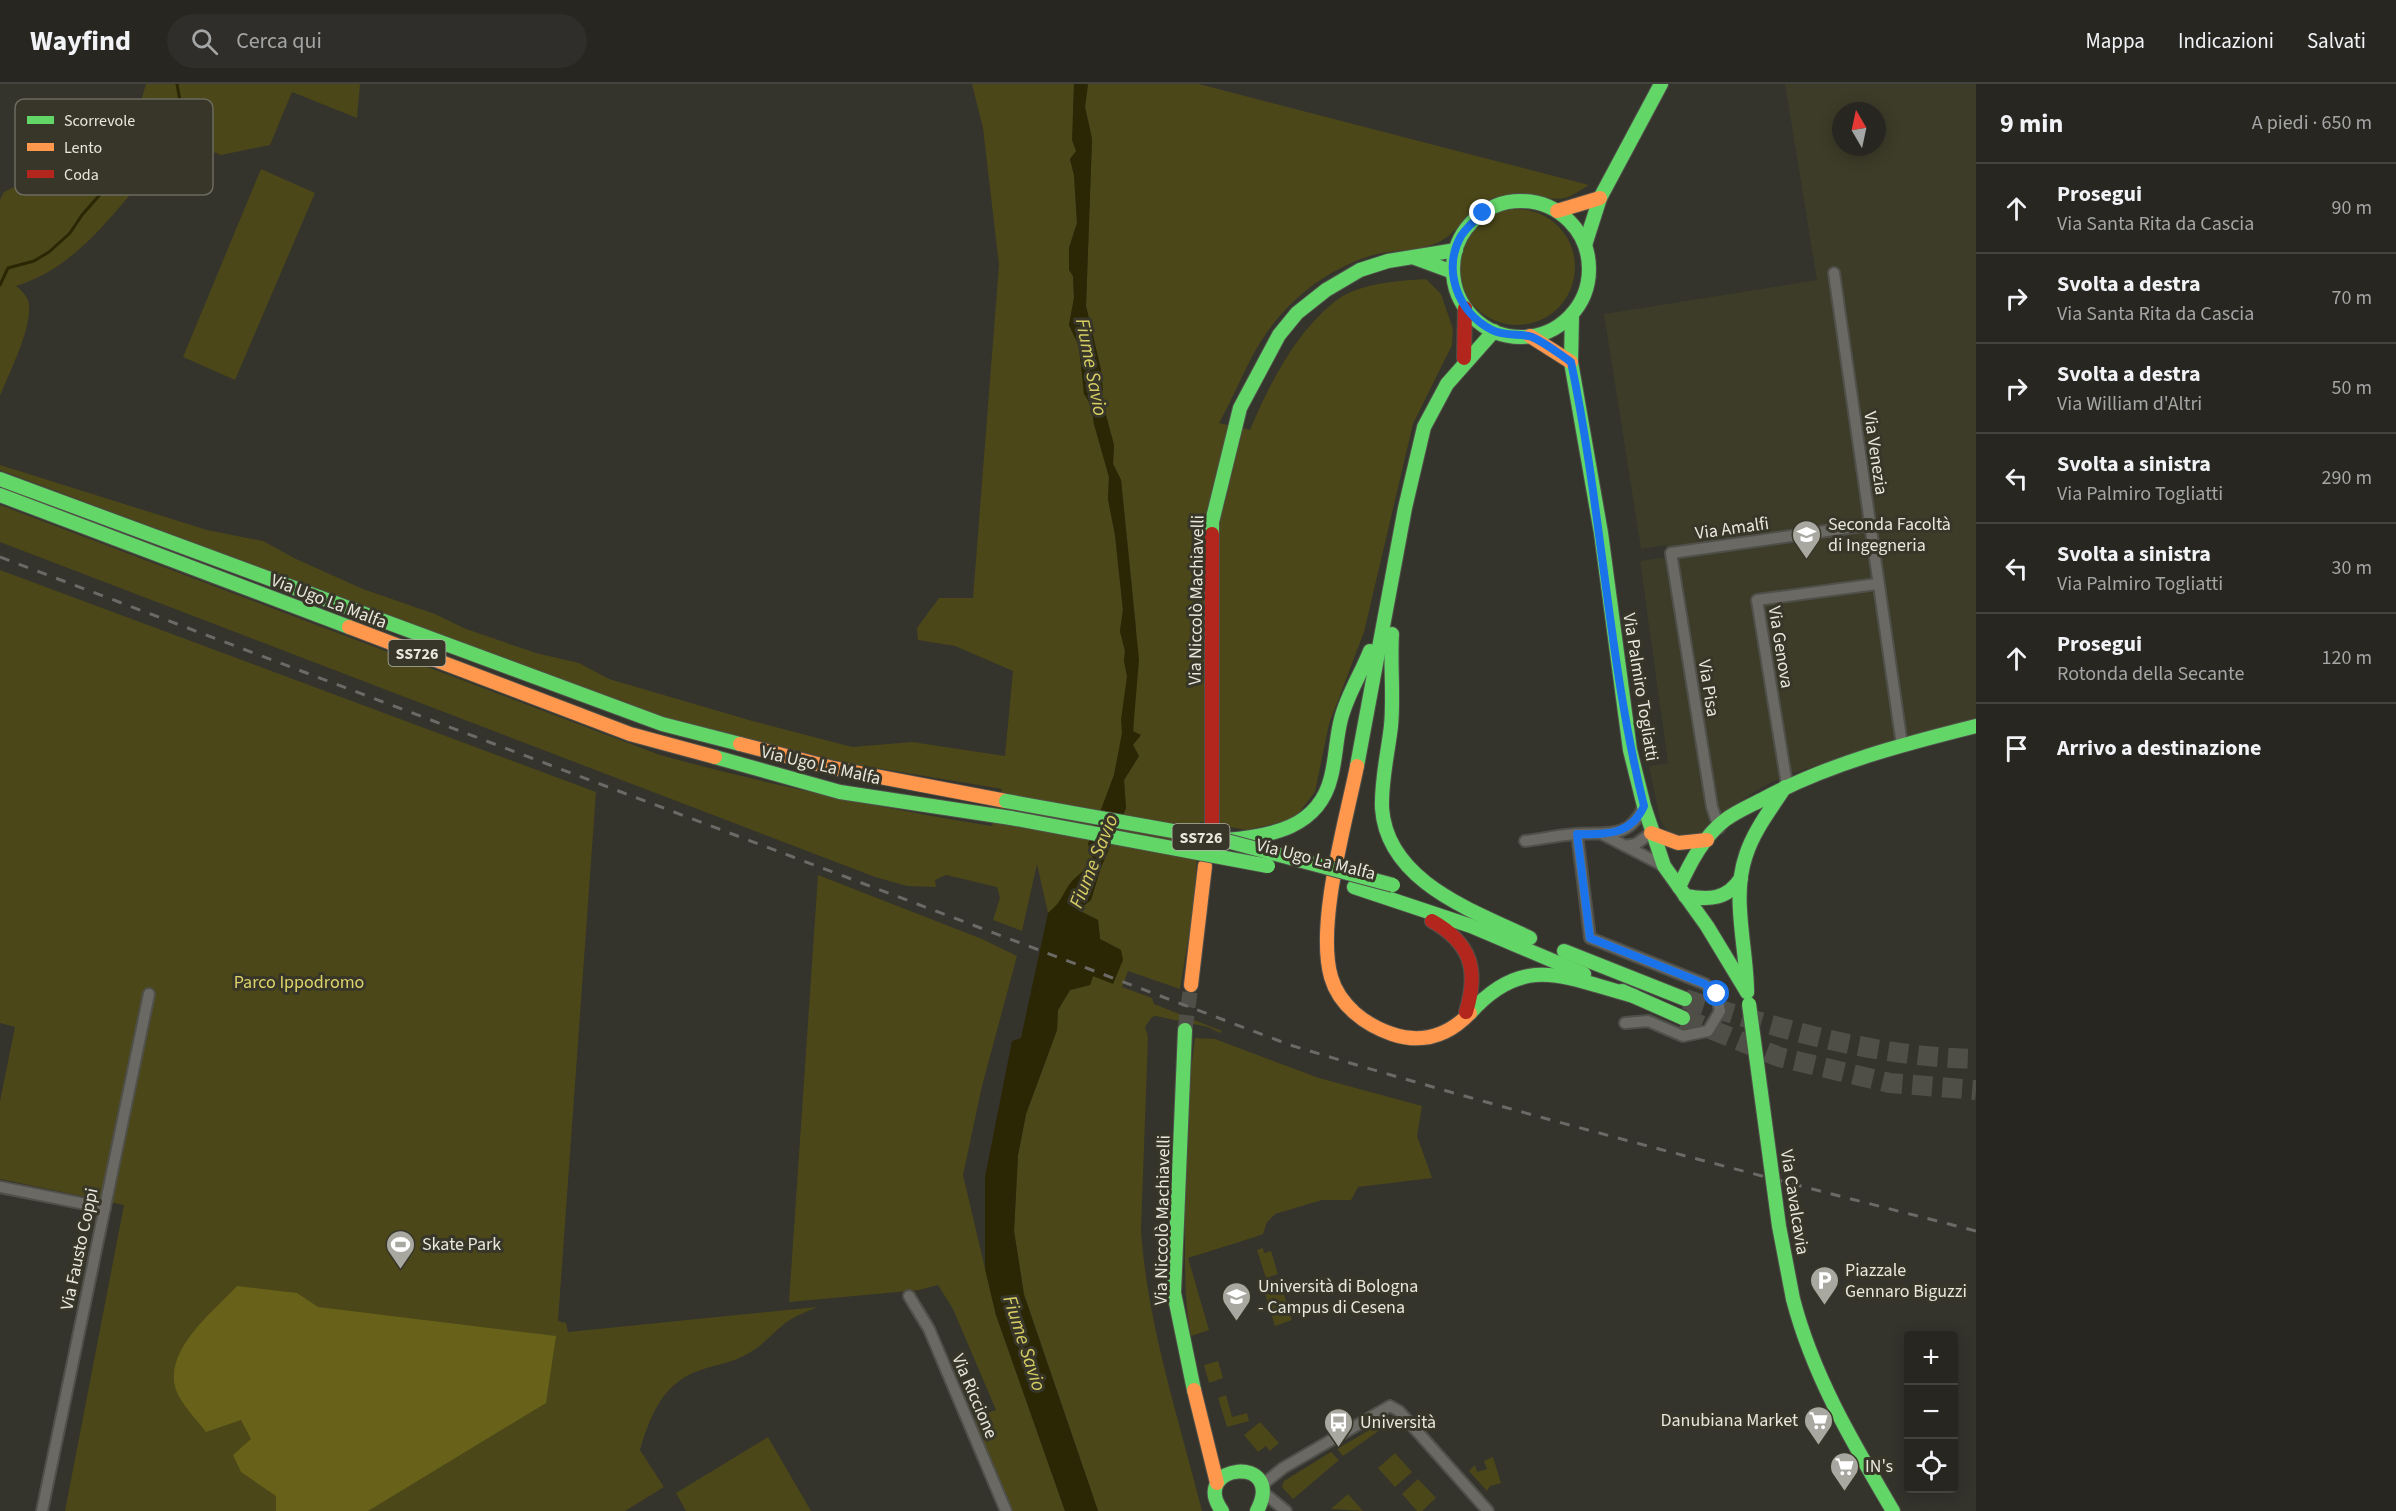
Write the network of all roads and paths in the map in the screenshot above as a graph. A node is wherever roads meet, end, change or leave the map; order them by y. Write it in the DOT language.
graph roads {
  1 [pos="1661,84"];
  2 [pos="1600,198"];
  3 [pos="1557,212"];
  4 [pos="1585,245"];
  5 [pos="1455,250"];
  6 [pos="1413,257"];
  7 [pos="1453,272"];
  8 [pos="1834,273"];
  9 [pos="1465,308"];
  10 [pos="1572,314"];
  11 [pos="1494,331"];
  12 [pos="1530,336"];
  13 [pos="1464,358"];
  14 [pos="1571,362"];
  15 [pos="0,479"];
  16 [pos="0,495"];
  17 [pos="1404,509"];
  18 [pos="1869,525"];
  19 [pos="1671,553"];
  20 [pos="1877,584"];
  21 [pos="1387,610"];
  22 [pos="1976,726"];
  23 [pos="1902,745"];
  24 [pos="1786,785"];
  25 [pos="1644,806"];
  26 [pos="1212,822"];
  27 [pos="1719,828"];
  28 [pos="1651,833"];
  29 [pos="1577,834"];
  30 [pos="1604,835"];
  31 [pos="1223,840"];
  32 [pos="1707,840"];
  33 [pos="1525,841"];
  34 [pos="1625,846"];
  35 [pos="1205,866"];
  36 [pos="1664,866"];
  37 [pos="1742,876"];
  38 [pos="1354,887"];
  39 [pos="1682,892"];
  40 [pos="1530,938"];
  41 [pos="1191,985"];
  42 [pos="149,994"];
  43 [pos="1634,996"];
  44 [pos="1748,998"];
  45 [pos="1685,999"];
  46 [pos="1465,1015"];
  47 [pos="1683,1018"];
  48 [pos="1625,1023"];
  49 [pos="1185,1030"];
  50 [pos="0,1187"];
  51 [pos="105,1209"];
  52 [pos="909,1296"];
  53 [pos="1205,1444"];
  54 [pos="1284,1468"];
  55 [pos="1235,1470"];
  56 [pos="1252,1473"];
  57 [pos="1217,1483"];
  58 [pos="1263,1489"];
  59 [pos="1481,1502"];
  60 [pos="1221,1510"];
  61 [pos="1258,1510"];
  62 [pos="42,1511"];
  63 [pos="1006,1511"];
  64 [pos="1278,1511"];
  65 [pos="1286,1511"];
  66 [pos="1471,1511"];
  67 [pos="1488,1511"];
  68 [pos="1893,1511"];
  1 -- 2 [label="main road"];
  2 -- 3 [label="main road"];
  2 -- 4 [label="main road"];
  3 -- 4 [label="main road"];
  3 -- 5 [label="main road"];
  4 -- 10 [label="main road"];
  5 -- 6 [label="main road, Via Niccolò Machiavelli"];
  5 -- 7 [label="main road"];
  6 -- 7 [label="main road"];
  6 -- 26 [label="main road, Via Niccolò Machiavelli"];
  7 -- 9 [label="main road"];
  8 -- 18 [label="street, Via Venezia"];
  9 -- 11 [label="main road"];
  9 -- 13 [label="main road"];
  10 -- 12 [label="main road"];
  10 -- 14 [label="main road, Via Palmiro Togliatti"];
  11 -- 12 [label="main road"];
  11 -- 13 [label="main road"];
  12 -- 14 [label="main road"];
  13 -- 17 [label="main road"];
  14 -- 25 [label="main road, Via Palmiro Togliatti"];
  15 -- 31 [label="main road, Via Ugo La Malfa / SS726, bridge"];
  16 -- 38 [label="main road, Via Ugo La Malfa / SS726, bridge"];
  17 -- 21 [label="main road"];
  17 -- 40 [label="main road"];
  18 -- 19 [label="street, Via Amalfi"];
  18 -- 20 [label="street, Via Venezia"];
  19 -- 27 [label="street, Via Pisa"];
  20 -- 23 [label="street, Via Venezia"];
  20 -- 24 [label="street, Via Genova"];
  21 -- 31 [label="main road"];
  21 -- 46 [label="main road"];
  22 -- 23 [label="main road"];
  23 -- 24 [label="main road"];
  24 -- 27 [label="main road"];
  24 -- 37 [label="main road, Via Cavalcavia"];
  25 -- 28 [label="main road, Via Palmiro Togliatti"];
  25 -- 30 [label="street"];
  27 -- 32 [label="main road"];
  28 -- 32 [label="main road"];
  28 -- 34 [label="street"];
  28 -- 36 [label="main road, Via Palmiro Togliatti"];
  29 -- 30 [label="street"];
  29 -- 33 [label="street"];
  29 -- 48 [label="street"];
  30 -- 34 [label="street"];
  31 -- 40 [label="main road, Via Ugo La Malfa / SS726, bridge"];
  32 -- 39 [label="main road"];
  34 -- 36 [label="street"];
  35 -- 41 [label="main road"];
  36 -- 39 [label="main road, Via Palmiro Togliatti"];
  37 -- 39 [label="main road, Via Cavalcavia"];
  37 -- 44 [label="main road, Via Cavalcavia"];
  38 -- 43 [label="main road, Via Ugo La Malfa / SS726"];
  38 -- 46 [label="main road"];
  39 -- 44 [label="main road, Via Palmiro Togliatti"];
  40 -- 45 [label="main road, Via Ugo La Malfa / SS726"];
  42 -- 51 [label="street, Via Fausto Coppi"];
  43 -- 46 [label="main road"];
  43 -- 47 [label="main road, Via Ugo La Malfa / SS726"];
  44 -- 68 [label="main road, Via Cavalcavia, bridge"];
  49 -- 53 [label="main road, Via Niccolò Machiavelli"];
  50 -- 51 [label="street"];
  51 -- 62 [label="street, Via Fausto Coppi"];
  52 -- 63 [label="street, Via Riccione"];
  53 -- 55 [label="main road"];
  53 -- 57 [label="main road, Via Niccolò Machiavelli"];
  54 -- 56 [label="street"];
  54 -- 58 [label="street"];
  54 -- 59 [label="street"];
  55 -- 56 [label="main road"];
  55 -- 57 [label="main road"];
  56 -- 58 [label="main road"];
  57 -- 60 [label="main road, Via Niccolò Machiavelli"];
  58 -- 61 [label="main road"];
  58 -- 65 [label="street"];
  59 -- 66 [label="street"];
  59 -- 67 [label="street"];
  61 -- 64 [label="street"];
}
